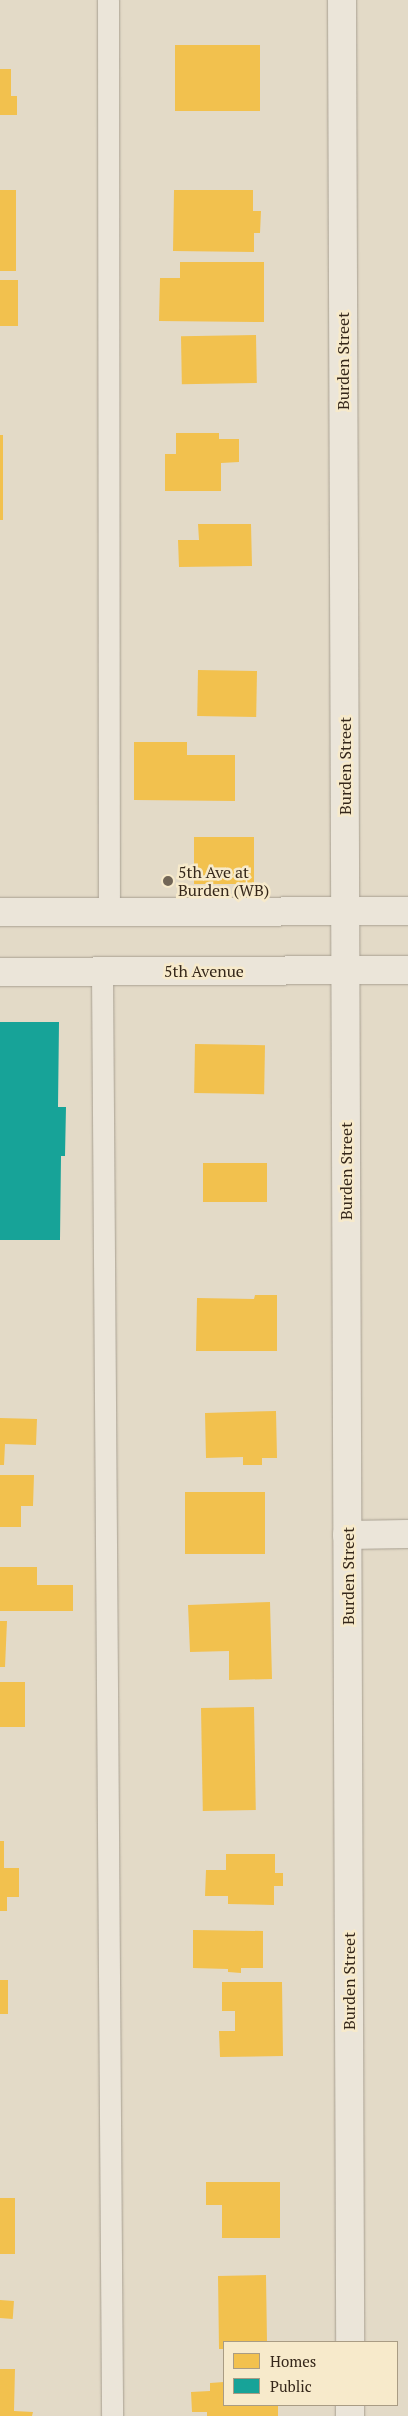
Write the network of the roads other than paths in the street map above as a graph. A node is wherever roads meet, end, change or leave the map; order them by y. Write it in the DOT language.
graph roads {
  1 [pos="108,0"];
  2 [pos="342,0"];
  3 [pos="408,911"];
  4 [pos="0,912"];
  5 [pos="109,912"];
  6 [pos="346,912"];
  7 [pos="408,970"];
  8 [pos="102,971"];
  9 [pos="346,971"];
  10 [pos="0,972"];
  11 [pos="408,1534"];
  12 [pos="347,1536"];
  13 [pos="350,2341"];
  14 [pos="112,2416"];
  1 -- 5 [label="lane"];
  2 -- 6 [label="street, Burden Street"];
  3 -- 6 [label="street"];
  4 -- 5 [label="street"];
  5 -- 6 [label="street"];
  6 -- 9 [label="street, Burden Street"];
  7 -- 9 [label="street, 5th Avenue"];
  8 -- 9 [label="street, 5th Avenue"];
  8 -- 10 [label="street, 5th Avenue"];
  8 -- 14 [label="lane"];
  9 -- 12 [label="street, Burden Street"];
  11 -- 12 [label="street"];
  12 -- 13 [label="street, Burden Street"];
}
